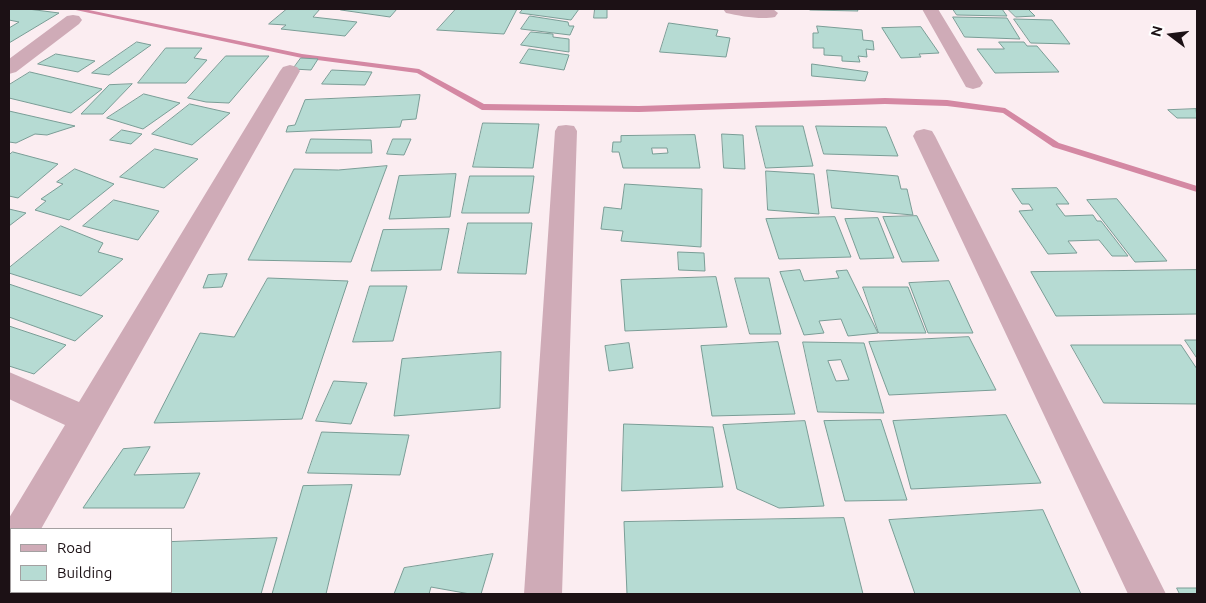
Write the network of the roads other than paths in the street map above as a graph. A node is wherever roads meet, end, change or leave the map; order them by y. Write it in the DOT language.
graph roads {
  1 [pos="732,9"];
  2 [pos="930,9"];
  3 [pos="770,16"];
  4 [pos="73,20"];
  5 [pos="9,68"];
  6 [pos="290,71"];
  7 [pos="973,83"];
  8 [pos="566,131"];
  9 [pos="924,136"];
  10 [pos="9,385"];
  11 [pos="85,419"];
  12 [pos="23,528"];
  13 [pos="543,594"];
  14 [pos="1147,594"];
  1 -- 3 [label="street"];
  2 -- 7 [label="street"];
  4 -- 5 [label="street"];
  6 -- 11 [label="street"];
  8 -- 13 [label="street"];
  9 -- 14 [label="street"];
  10 -- 11 [label="street"];
  11 -- 12 [label="street"];
}
